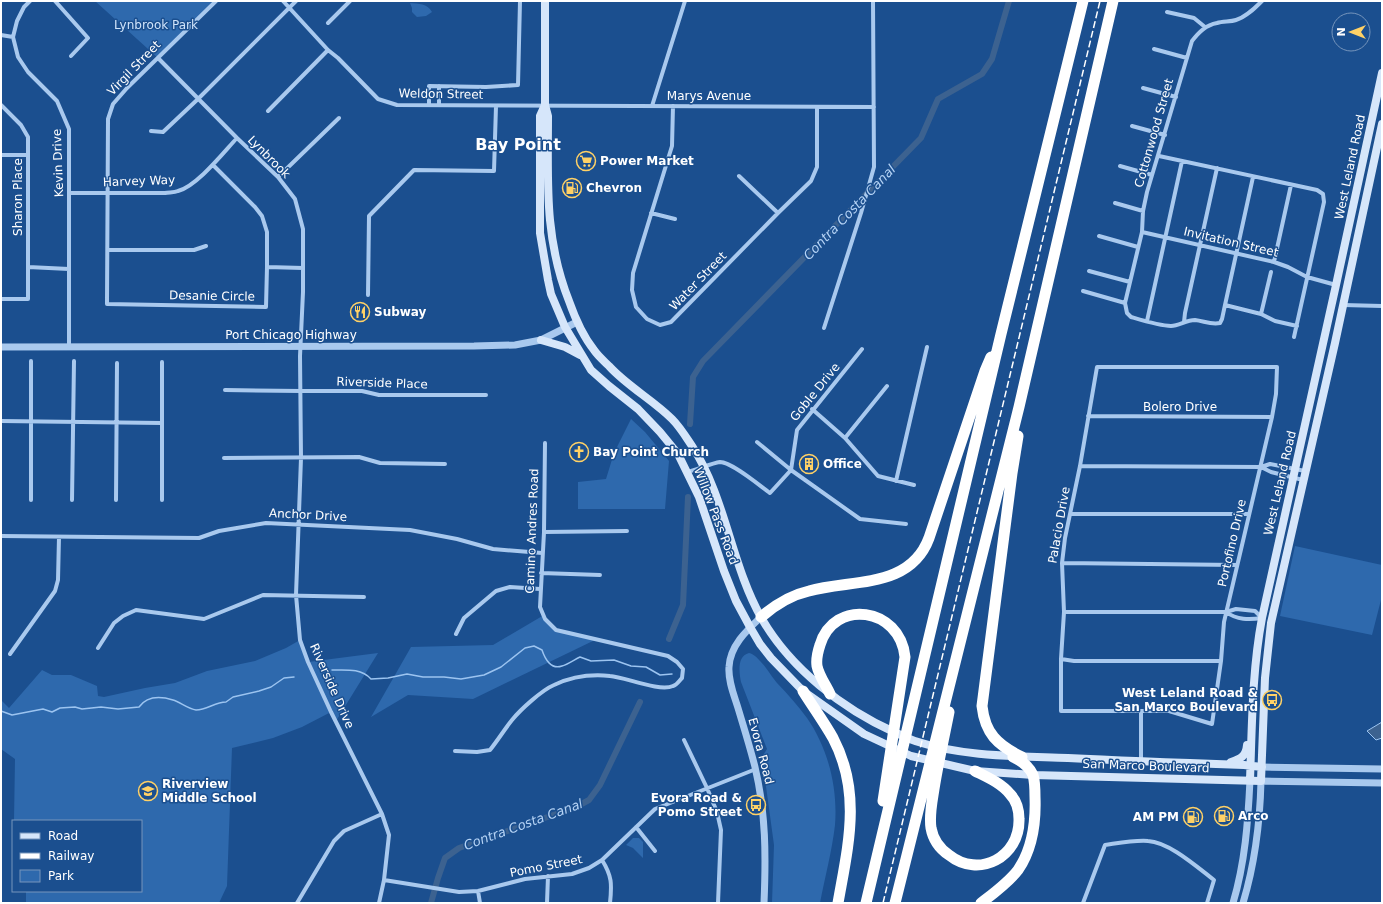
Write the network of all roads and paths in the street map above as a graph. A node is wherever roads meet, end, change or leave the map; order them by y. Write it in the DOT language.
graph roads {
  1 [pos="30,1"];
  2 [pos="55,1"];
  3 [pos="216,1"];
  4 [pos="283,1"];
  5 [pos="296,1"];
  6 [pos="350,1"];
  7 [pos="520,1"];
  8 [pos="545,1"];
  9 [pos="685,1"];
  10 [pos="873,1"];
  11 [pos="1083,1"];
  12 [pos="1114,1"];
  13 [pos="1262,1"];
  14 [pos="289,8"];
  15 [pos="1167,12"];
  16 [pos="328,23"];
  17 [pos="1206,27"];
  18 [pos="1,35"];
  19 [pos="13,37"];
  20 [pos="1154,49"];
  21 [pos="328,50"];
  22 [pos="71,56"];
  23 [pos="158,58"];
  24 [pos="1187,58"];
  25 [pos="1382,73"];
  26 [pos="439,86"];
  27 [pos="1143,88"];
  28 [pos="1176,97"];
  29 [pos="198,99"];
  30 [pos="1,105"];
  31 [pos="429,105"];
  32 [pos="439,105"];
  33 [pos="496,106"];
  34 [pos="545,106"];
  35 [pos="652,106"];
  36 [pos="673,106"];
  37 [pos="817,107"];
  38 [pos="874,107"];
  39 [pos="268,111"];
  40 [pos="339,118"];
  41 [pos="1382,124"];
  42 [pos="1132,126"];
  43 [pos="151,131"];
  44 [pos="1165,135"];
  45 [pos="236,138"];
  46 [pos="1,155"];
  47 [pos="28,155"];
  48 [pos="1159,156"];
  49 [pos="1182,161"];
  50 [pos="213,165"];
  51 [pos="1120,166"];
  52 [pos="1217,168"];
  53 [pos="1152,175"];
  54 [pos="739,176"];
  55 [pos="278,177"];
  56 [pos="1253,177"];
  57 [pos="1291,185"];
  58 [pos="108,192"];
  59 [pos="69,193"];
  60 [pos="1114,203"];
  61 [pos="1143,211"];
  62 [pos="651,213"];
  63 [pos="778,213"];
  64 [pos="675,219"];
  65 [pos="1142,232"];
  66 [pos="1099,236"];
  67 [pos="1165,237"];
  68 [pos="1357,240"];
  69 [pos="1200,245"];
  70 [pos="206,246"];
  71 [pos="1138,247"];
  72 [pos="108,250"];
  73 [pos="1237,254"];
  74 [pos="1274,262"];
  75 [pos="28,267"];
  76 [pos="268,267"];
  77 [pos="303,268"];
  78 [pos="68,269"];
  79 [pos="1089,271"];
  80 [pos="1271,272"];
  81 [pos="1307,277"];
  82 [pos="1130,282"];
  83 [pos="1336,285"];
  84 [pos="1083,291"];
  85 [pos="368,295"];
  86 [pos="1,299"];
  87 [pos="1125,303"];
  88 [pos="1343,304"];
  89 [pos="1225,305"];
  90 [pos="1382,306"];
  91 [pos="1261,314"];
  92 [pos="1147,321"];
  93 [pos="577,322"];
  94 [pos="1184,322"];
  95 [pos="1296,326"];
  96 [pos="564,327"];
  97 [pos="824,328"];
  98 [pos="1001,334"];
  99 [pos="1294,337"];
  100 [pos="541,340"];
  101 [pos="1335,343"];
  102 [pos="69,346"];
  103 [pos="301,346"];
  104 [pos="1,347"];
  105 [pos="927,347"];
  106 [pos="862,349"];
  107 [pos="582,356"];
  108 [pos="31,361"];
  109 [pos="74,361"];
  110 [pos="162,362"];
  111 [pos="117,363"];
  112 [pos="1277,367"];
  113 [pos="887,386"];
  114 [pos="225,390"];
  115 [pos="301,391"];
  116 [pos="486,395"];
  117 [pos="1019,407"];
  118 [pos="812,409"];
  119 [pos="1088,416"];
  120 [pos="1272,417"];
  121 [pos="1,421"];
  122 [pos="73,421"];
  123 [pos="31,422"];
  124 [pos="116,422"];
  125 [pos="162,423"];
  126 [pos="845,438"];
  127 [pos="757,442"];
  128 [pos="545,443"];
  129 [pos="224,458"];
  130 [pos="301,458"];
  131 [pos="445,464"];
  132 [pos="1080,466"];
  133 [pos="704,467"];
  134 [pos="1260,467"];
  135 [pos="1295,469"];
  136 [pos="791,470"];
  137 [pos="1305,471"];
  138 [pos="687,472"];
  139 [pos="1293,478"];
  140 [pos="1303,480"];
  141 [pos="896,481"];
  142 [pos="914,484"];
  143 [pos="31,500"];
  144 [pos="72,500"];
  145 [pos="116,500"];
  146 [pos="162,500"];
  147 [pos="1070,514"];
  148 [pos="1249,514"];
  149 [pos="906,524"];
  150 [pos="299,525"];
  151 [pos="627,531"];
  152 [pos="544,532"];
  153 [pos="1,536"];
  154 [pos="59,537"];
  155 [pos="542,553"];
  156 [pos="1275,561"];
  157 [pos="1062,563"];
  158 [pos="1237,565"];
  159 [pos="541,573"];
  160 [pos="600,575"];
  161 [pos="540,589"];
  162 [pos="296,595"];
  163 [pos="364,597"];
  164 [pos="1064,612"];
  165 [pos="1226,612"];
  166 [pos="761,617"];
  167 [pos="1272,617"];
  168 [pos="1262,618"];
  169 [pos="750,627"];
  170 [pos="456,634"];
  171 [pos="98,648"];
  172 [pos="10,654"];
  173 [pos="1061,659"];
  174 [pos="1221,661"];
  175 [pos="1265,678"];
  176 [pos="1254,681"];
  177 [pos="803,692"];
  178 [pos="830,694"];
  179 [pos="1141,711"];
  180 [pos="684,740"];
  181 [pos="914,741"];
  182 [pos="455,751"];
  183 [pos="911,756"];
  184 [pos="1018,757"];
  185 [pos="1141,761"];
  186 [pos="1222,764"];
  187 [pos="1250,765"];
  188 [pos="1262,767"];
  189 [pos="893,768"];
  190 [pos="756,769"];
  191 [pos="1382,769"];
  192 [pos="975,771"];
  193 [pos="1032,775"];
  194 [pos="931,780"];
  195 [pos="1250,780"];
  196 [pos="1261,781"];
  197 [pos="1382,783"];
  198 [pos="707,788"];
  199 [pos="382,814"];
  200 [pos="636,827"];
  201 [pos="655,851"];
  202 [pos="602,860"];
  203 [pos="548,876"];
  204 [pos="384,880"];
  205 [pos="478,891"];
  206 [pos="297,903"];
  207 [pos="379,903"];
  208 [pos="480,903"];
  209 [pos="547,903"];
  210 [pos="610,903"];
  211 [pos="718,903"];
  212 [pos="764,903"];
  213 [pos="838,903"];
  214 [pos="866,903"];
  215 [pos="895,903"];
  216 [pos="982,903"];
  217 [pos="1083,903"];
  218 [pos="1207,903"];
  219 [pos="1233,903"];
  220 [pos="1243,903"];
  1 -- 19 [label="street"];
  2 -- 22 [label="street"];
  3 -- 23 [label="street, Virgil Street"];
  4 -- 14 [label="street, Weldon Street"];
  5 -- 14 [label="street"];
  6 -- 16 [label="street"];
  7 -- 26 [label="street"];
  8 -- 34 [label="main road, Willow Pass Road"];
  9 -- 35 [label="street"];
  10 -- 38 [label="street"];
  11 -- 98 [label="highway"];
  12 -- 117 [label="highway"];
  13 -- 17 [label="street"];
  14 -- 21 [label="street, Weldon Street"];
  14 -- 29 [label="street"];
  15 -- 17 [label="street"];
  17 -- 24 [label="street, Cottonwood Street"];
  18 -- 19 [label="street"];
  19 -- 59 [label="street, Kevin Drive"];
  20 -- 24 [label="street"];
  21 -- 31 [label="street, Weldon Street"];
  21 -- 39 [label="street"];
  23 -- 29 [label="street, Lynbrook"];
  23 -- 58 [label="street, Virgil Street"];
  24 -- 28 [label="street, Cottonwood Street"];
  25 -- 83 [label="main road, West Leland Road"];
  26 -- 31 [label="street"];
  26 -- 32 [label="street"];
  27 -- 28 [label="street"];
  28 -- 44 [label="street, Cottonwood Street"];
  29 -- 43 [label="street"];
  29 -- 45 [label="street, Lynbrook"];
  30 -- 47 [label="street, Sharon Place"];
  31 -- 32 [label="street, Weldon Street"];
  32 -- 33 [label="street, Weldon Street"];
  33 -- 34 [label="street, Weldon Street"];
  33 -- 85 [label="street"];
  34 -- 35 [label="street, Marys Avenue"];
  34 -- 93 [label="main road, Willow Pass Road"];
  34 -- 96 [label="main road, Willow Pass Road"];
  35 -- 36 [label="street, Marys Avenue"];
  36 -- 37 [label="street, Marys Avenue"];
  36 -- 62 [label="street, Water Street"];
  37 -- 38 [label="street, Marys Avenue"];
  37 -- 63 [label="street, Water Street"];
  38 -- 97 [label="street"];
  40 -- 55 [label="street"];
  41 -- 68 [label="main road, West Leland Road"];
  42 -- 44 [label="street"];
  44 -- 48 [label="street, Cottonwood Street"];
  45 -- 50 [label="street, Harvey Way"];
  45 -- 55 [label="street, Lynbrook"];
  46 -- 47 [label="street"];
  47 -- 75 [label="street, Sharon Place"];
  48 -- 49 [label="street"];
  48 -- 53 [label="street, Cottonwood Street"];
  49 -- 52 [label="street"];
  49 -- 67 [label="street"];
  50 -- 58 [label="street, Harvey Way"];
  50 -- 76 [label="street, Desanie Circle"];
  51 -- 53 [label="street"];
  52 -- 56 [label="street"];
  52 -- 69 [label="street"];
  53 -- 61 [label="street, Cottonwood Street"];
  54 -- 63 [label="street"];
  55 -- 77 [label="street, Lynbrook"];
  56 -- 57 [label="street"];
  56 -- 73 [label="street"];
  57 -- 74 [label="street"];
  57 -- 81 [label="street"];
  58 -- 59 [label="street, Harvey Way"];
  58 -- 72 [label="street, Desanie Circle"];
  59 -- 78 [label="street, Kevin Drive"];
  60 -- 61 [label="street"];
  61 -- 65 [label="street, Cottonwood Street"];
  62 -- 63 [label="street, Water Street"];
  62 -- 64 [label="street"];
  65 -- 67 [label="street, Invitation Street"];
  65 -- 71 [label="street, Cottonwood Street"];
  66 -- 71 [label="street"];
  67 -- 69 [label="street, Invitation Street"];
  67 -- 92 [label="street"];
  68 -- 83 [label="main road"];
  68 -- 88 [label="main road, West Leland Road"];
  69 -- 73 [label="street, Invitation Street"];
  69 -- 94 [label="street"];
  70 -- 72 [label="street"];
  71 -- 82 [label="street, Cottonwood Street"];
  72 -- 76 [label="street, Desanie Circle"];
  73 -- 74 [label="street, Invitation Street"];
  73 -- 89 [label="street"];
  74 -- 81 [label="street, Invitation Street"];
  75 -- 78 [label="street"];
  75 -- 86 [label="street, Sharon Place"];
  76 -- 77 [label="street"];
  77 -- 103 [label="street, Lynbrook"];
  78 -- 102 [label="street, Kevin Drive"];
  79 -- 82 [label="street"];
  80 -- 91 [label="street"];
  81 -- 83 [label="street, Invitation Street"];
  81 -- 95 [label="street"];
  82 -- 87 [label="street, Cottonwood Street"];
  83 -- 101 [label="main road"];
  83 -- 135 [label="main road, West Leland Road"];
  84 -- 87 [label="street"];
  87 -- 92 [label="street, Cottonwood Street"];
  88 -- 90 [label="street"];
  88 -- 101 [label="main road, West Leland Road"];
  89 -- 91 [label="street"];
  89 -- 94 [label="street"];
  91 -- 95 [label="street"];
  92 -- 94 [label="street"];
  93 -- 96 [label="street, Port Chicago Highway"];
  93 -- 133 [label="main road, Willow Pass Road"];
  95 -- 99 [label="street"];
  96 -- 100 [label="street, Port Chicago Highway"];
  96 -- 107 [label="main road, Willow Pass Road"];
  98 -- 166 [label="highway"];
  98 -- 189 [label="highway"];
  100 -- 103 [label="street, Port Chicago Highway"];
  100 -- 107 [label="main road"];
  101 -- 137 [label="main road, West Leland Road"];
  102 -- 103 [label="street, Port Chicago Highway"];
  102 -- 104 [label="street, Port Chicago Highway"];
  103 -- 115 [label="street, Riverside Drive"];
  105 -- 141 [label="street"];
  106 -- 118 [label="street, Goble Drive"];
  107 -- 138 [label="main road, Willow Pass Road"];
  108 -- 123 [label="street"];
  109 -- 122 [label="street"];
  110 -- 125 [label="street"];
  111 -- 124 [label="street"];
  112 -- 119 [label="street, Palacio Drive"];
  112 -- 120 [label="street, Portofino Drive"];
  113 -- 126 [label="street"];
  114 -- 115 [label="street, Riverside Place"];
  115 -- 116 [label="street, Riverside Place"];
  115 -- 130 [label="street, Riverside Drive"];
  117 -- 184 [label="highway"];
  117 -- 194 [label="highway"];
  118 -- 126 [label="street"];
  118 -- 136 [label="street, Goble Drive"];
  119 -- 120 [label="street, Bolero Drive"];
  119 -- 132 [label="street, Palacio Drive"];
  120 -- 134 [label="street, Portofino Drive"];
  121 -- 123 [label="street"];
  122 -- 123 [label="street"];
  122 -- 124 [label="street"];
  122 -- 144 [label="street"];
  123 -- 143 [label="street"];
  124 -- 125 [label="street"];
  124 -- 145 [label="street"];
  125 -- 146 [label="street"];
  126 -- 141 [label="street"];
  127 -- 136 [label="street"];
  128 -- 152 [label="street, Camino Andres Road"];
  129 -- 130 [label="street"];
  130 -- 131 [label="street"];
  130 -- 150 [label="street, Riverside Drive"];
  132 -- 134 [label="street"];
  132 -- 147 [label="street, Palacio Drive"];
  133 -- 136 [label="street"];
  133 -- 138 [label="street"];
  133 -- 166 [label="main road, Willow Pass Road"];
  134 -- 135 [label="street"];
  134 -- 139 [label="street"];
  134 -- 148 [label="street, Portofino Drive"];
  135 -- 137 [label="street"];
  135 -- 139 [label="main road, West Leland Road"];
  136 -- 149 [label="street"];
  137 -- 140 [label="main road, West Leland Road"];
  138 -- 169 [label="main road, Willow Pass Road"];
  139 -- 140 [label="street"];
  139 -- 156 [label="main road, West Leland Road"];
  140 -- 167 [label="main road, West Leland Road"];
  141 -- 142 [label="street"];
  147 -- 148 [label="street"];
  147 -- 157 [label="street, Palacio Drive"];
  148 -- 158 [label="street, Portofino Drive"];
  150 -- 154 [label="street, Anchor Drive"];
  150 -- 155 [label="street, Anchor Drive"];
  150 -- 162 [label="street, Riverside Drive"];
  151 -- 152 [label="street"];
  152 -- 155 [label="street, Camino Andres Road"];
  153 -- 154 [label="street, Anchor Drive"];
  154 -- 172 [label="street"];
  155 -- 159 [label="street, Camino Andres Road"];
  156 -- 167 [label="main road"];
  156 -- 168 [label="main road, West Leland Road"];
  157 -- 158 [label="street"];
  157 -- 164 [label="street, Palacio Drive"];
  158 -- 165 [label="street, Portofino Drive"];
  159 -- 160 [label="street"];
  159 -- 161 [label="street, Camino Andres Road"];
  161 -- 170 [label="street"];
  161 -- 182 [label="street, Camino Andres Road"];
  162 -- 163 [label="street"];
  162 -- 171 [label="street"];
  162 -- 199 [label="street, Riverside Drive"];
  164 -- 165 [label="street"];
  164 -- 173 [label="street, Palacio Drive"];
  165 -- 168 [label="street"];
  165 -- 168 [label="street"];
  165 -- 174 [label="street, Portofino Drive"];
  166 -- 169 [label="street, Evora Road"];
  166 -- 178 [label="main road, Willow Pass Road"];
  167 -- 175 [label="main road, West Leland Road"];
  168 -- 175 [label="main road"];
  168 -- 176 [label="main road, West Leland Road"];
  169 -- 177 [label="main road, Willow Pass Road"];
  169 -- 190 [label="street, Evora Road"];
  173 -- 174 [label="street"];
  173 -- 179 [label="street, Palacio Drive"];
  174 -- 179 [label="street, Portofino Drive"];
  175 -- 188 [label="main road, West Leland Road"];
  176 -- 186 [label="main road"];
  176 -- 187 [label="main road, West Leland Road"];
  177 -- 183 [label="main road, Willow Pass Road"];
  177 -- 213 [label="highway"];
  178 -- 181 [label="main road, Willow Pass Road"];
  178 -- 189 [label="highway"];
  179 -- 185 [label="street"];
  180 -- 198 [label="street"];
  181 -- 184 [label="main road, San Marco Boulevard"];
  183 -- 192 [label="main road, San Marco Boulevard"];
  184 -- 185 [label="main road, San Marco Boulevard"];
  184 -- 193 [label="highway"];
  185 -- 186 [label="main road, San Marco Boulevard"];
  186 -- 187 [label="main road, San Marco Boulevard"];
  187 -- 188 [label="main road, San Marco Boulevard"];
  187 -- 195 [label="main road, West Leland Road"];
  188 -- 191 [label="street, San Marco Boulevard"];
  188 -- 196 [label="main road, West Leland Road"];
  189 -- 214 [label="highway"];
  190 -- 198 [label="street, Pomo Street"];
  190 -- 212 [label="street, Evora Road"];
  192 -- 193 [label="main road, San Marco Boulevard"];
  192 -- 194 [label="highway"];
  193 -- 195 [label="main road, San Marco Boulevard"];
  193 -- 216 [label="highway"];
  194 -- 215 [label="highway"];
  195 -- 196 [label="main road, San Marco Boulevard"];
  195 -- 219 [label="street, West Leland Road"];
  196 -- 197 [label="street, San Marco Boulevard"];
  196 -- 220 [label="street, West Leland Road"];
  198 -- 200 [label="street, Pomo Street"];
  198 -- 211 [label="street"];
  199 -- 204 [label="street, Riverside Drive"];
  199 -- 206 [label="street"];
  200 -- 201 [label="street"];
  200 -- 202 [label="street, Pomo Street"];
  202 -- 203 [label="street, Pomo Street"];
  202 -- 210 [label="street"];
  203 -- 205 [label="street, Pomo Street"];
  203 -- 209 [label="street"];
  204 -- 205 [label="street, Pomo Street"];
  204 -- 207 [label="street, Riverside Drive"];
  205 -- 208 [label="street"];
  217 -- 218 [label="street"];
}
